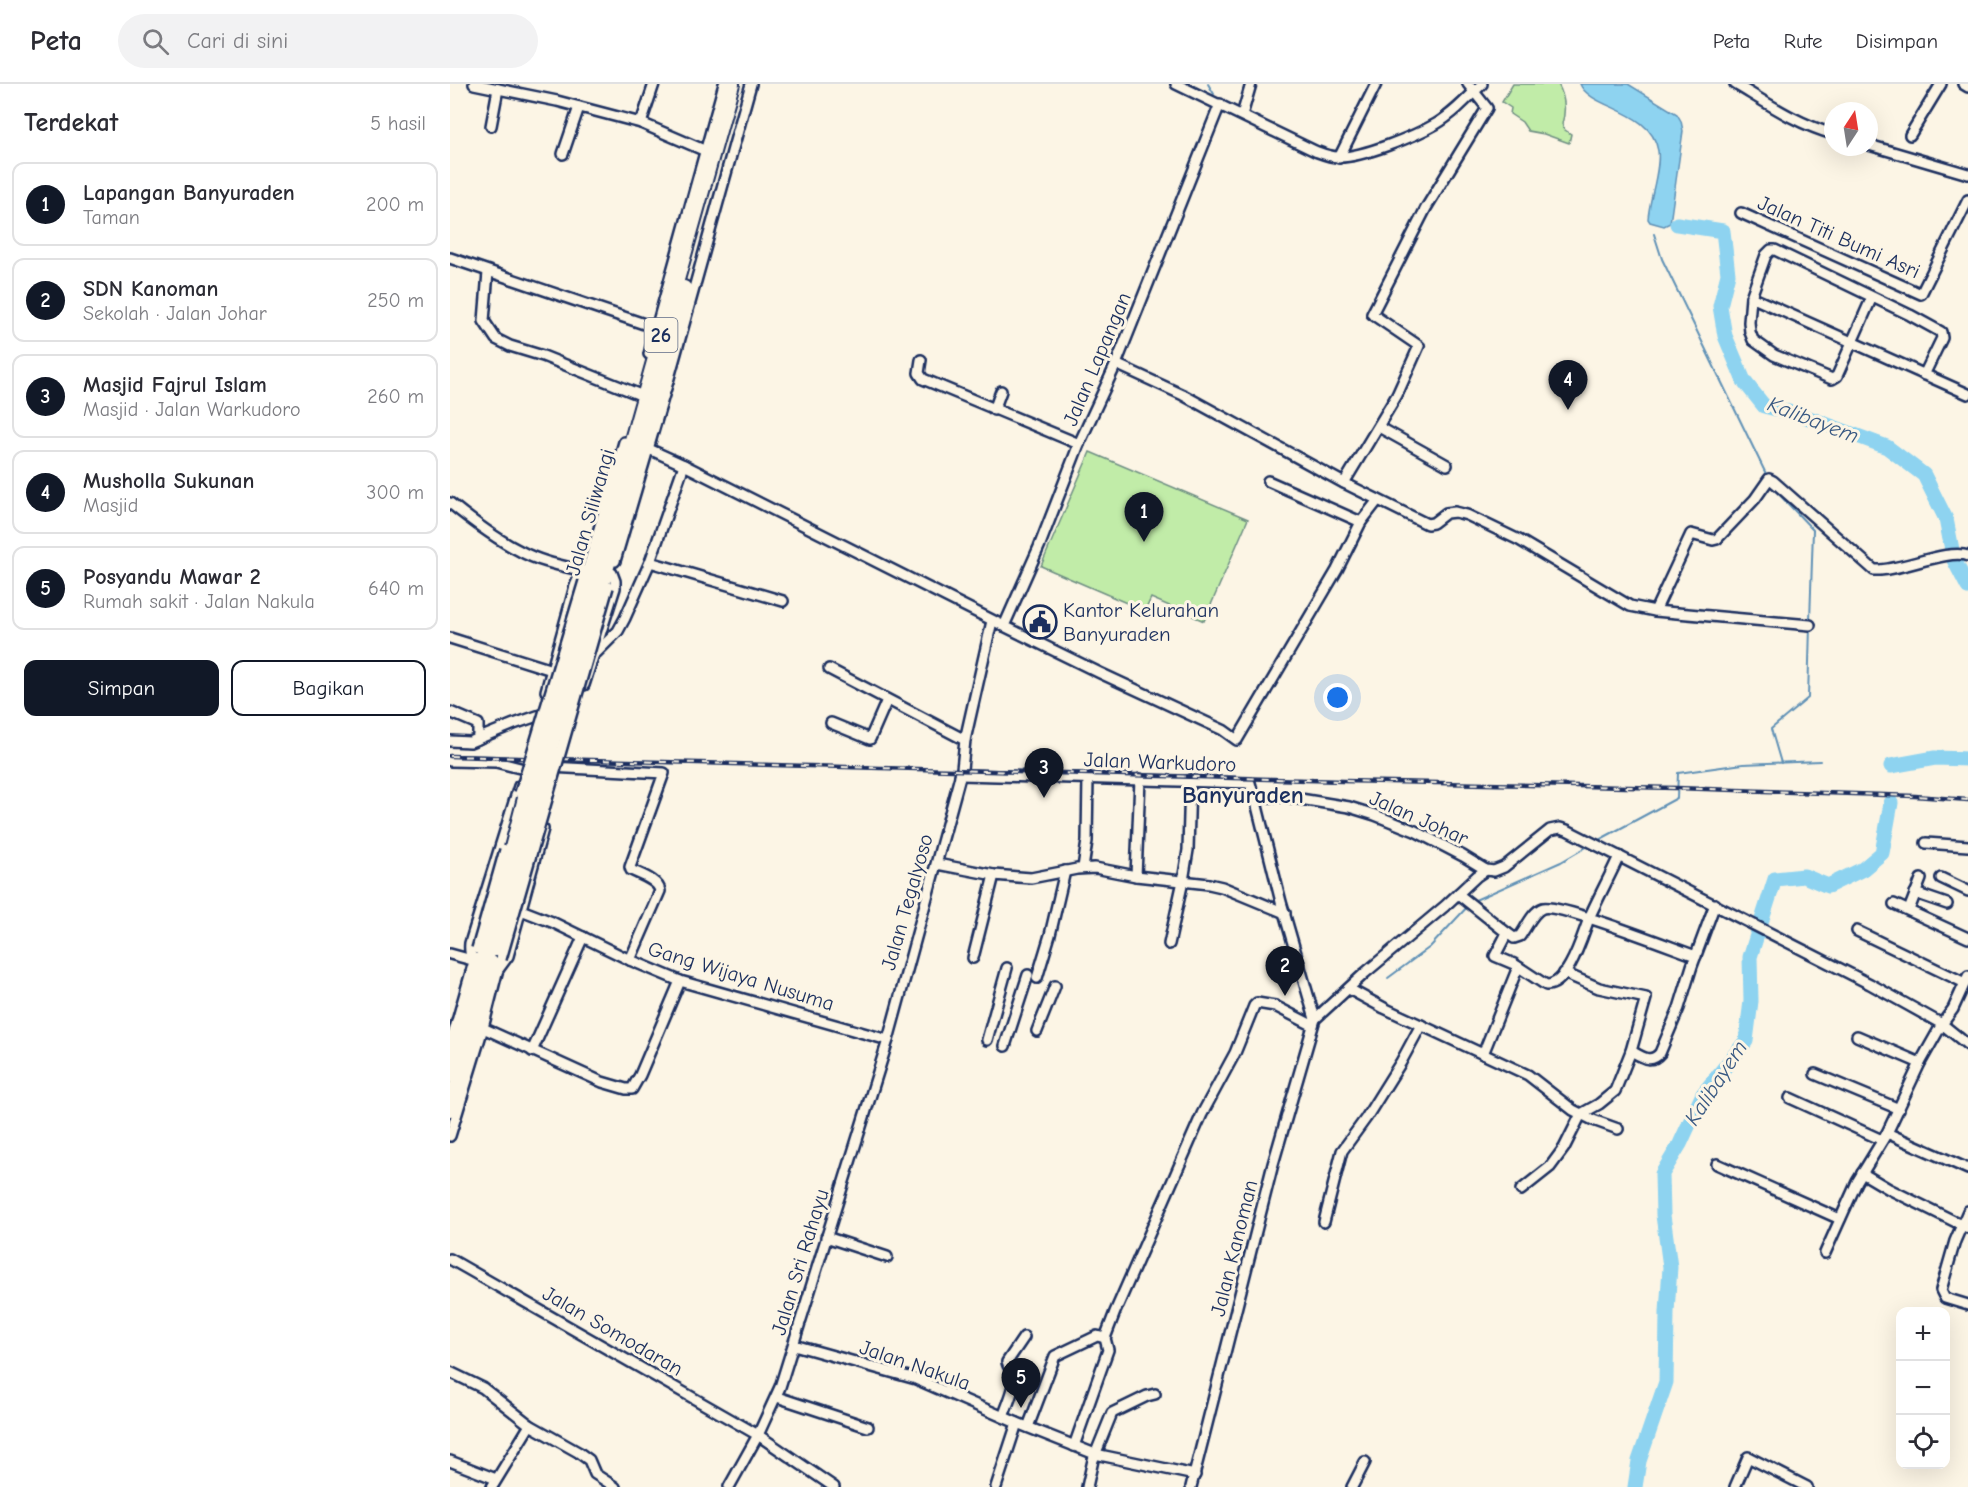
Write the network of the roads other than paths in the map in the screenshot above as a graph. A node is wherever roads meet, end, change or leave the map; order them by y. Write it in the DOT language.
graph roads {
  1 [pos="474,84"];
  2 [pos="654,84"];
  3 [pos="724,84"];
  4 [pos="732,84"];
  5 [pos="741,84"];
  6 [pos="751,84"];
  7 [pos="1176,84"];
  8 [pos="1251,84"];
  9 [pos="1376,84"];
  10 [pos="1735,84"];
  11 [pos="1941,84"];
  12 [pos="1963,84"];
  13 [pos="1475,86"];
  14 [pos="1968,87"];
  15 [pos="498,89"];
  16 [pos="1220,104"];
  17 [pos="579,107"];
  18 [pos="1242,115"];
  19 [pos="640,123"];
  20 [pos="491,126"];
  21 [pos="1824,131"];
  22 [pos="1910,135"];
  23 [pos="1878,148"];
  24 [pos="706,151"];
  25 [pos="563,154"];
  26 [pos="1339,158"];
  27 [pos="1967,173"];
  28 [pos="1968,200"];
  29 [pos="703,205"];
  30 [pos="1741,213"];
  31 [pos="691,217"];
  32 [pos="450,258"];
  33 [pos="677,267"];
  34 [pos="488,272"];
  35 [pos="1751,297"];
  36 [pos="1872,297"];
  37 [pos="656,328"];
  38 [pos="1852,343"];
  39 [pos="921,360"];
  40 [pos="1116,364"];
  41 [pos="1924,375"];
  42 [pos="1001,391"];
  43 [pos="638,394"];
  44 [pos="1968,394"];
  45 [pos="994,410"];
  46 [pos="1379,427"];
  47 [pos="1080,444"];
  48 [pos="649,449"];
  49 [pos="684,465"];
  50 [pos="1448,465"];
  51 [pos="1268,481"];
  52 [pos="1344,483"];
  53 [pos="1378,500"];
  54 [pos="450,502"];
  55 [pos="1361,522"];
  56 [pos="1966,555"];
  57 [pos="650,562"];
  58 [pos="612,573"];
  59 [pos="593,579"];
  60 [pos="783,601"];
  61 [pos="1655,610"];
  62 [pos="992,621"];
  63 [pos="1810,625"];
  64 [pos="1004,626"];
  65 [pos="450,638"];
  66 [pos="594,655"];
  67 [pos="829,669"];
  68 [pos="552,670"];
  69 [pos="887,700"];
  70 [pos="450,712"];
  71 [pos="540,715"];
  72 [pos="831,723"];
  73 [pos="478,739"];
  74 [pos="965,740"];
  75 [pos="450,741"];
  76 [pos="450,761"];
  77 [pos="558,767"];
  78 [pos="524,769"];
  79 [pos="960,775"];
  80 [pos="1088,777"];
  81 [pos="1140,778"];
  82 [pos="1190,780"];
  83 [pos="1259,798"];
  84 [pos="1926,843"];
  85 [pos="1968,846"];
  86 [pos="1619,856"];
  87 [pos="937,864"];
  88 [pos="1083,868"];
  89 [pos="1486,870"];
  90 [pos="1065,872"];
  91 [pos="993,875"];
  92 [pos="1136,876"];
  93 [pos="1941,878"];
  94 [pos="1921,879"];
  95 [pos="1184,881"];
  96 [pos="1968,891"];
  97 [pos="1915,893"];
  98 [pos="1458,894"];
  99 [pos="1715,904"];
  100 [pos="1894,904"];
  101 [pos="1947,904"];
  102 [pos="521,910"];
  103 [pos="1909,910"];
  104 [pos="1285,913"];
  105 [pos="1589,918"];
  106 [pos="1857,931"];
  107 [pos="1507,933"];
  108 [pos="583,937"];
  109 [pos="1968,938"];
  110 [pos="1169,944"];
  111 [pos="450,954"];
  112 [pos="1696,956"];
  113 [pos="973,958"];
  114 [pos="486,960"];
  115 [pos="630,960"];
  116 [pos="1518,967"];
  117 [pos="1007,968"];
  118 [pos="1564,973"];
  119 [pos="1967,980"];
  120 [pos="680,981"];
  121 [pos="1055,986"];
  122 [pos="1349,989"];
  123 [pos="1313,1022"];
  124 [pos="1942,1024"];
  125 [pos="1421,1025"];
  126 [pos="483,1028"];
  127 [pos="1037,1031"];
  128 [pos="1857,1036"];
  129 [pos="888,1040"];
  130 [pos="987,1040"];
  131 [pos="450,1046"];
  132 [pos="1005,1046"];
  133 [pos="1968,1046"];
  134 [pos="532,1051"];
  135 [pos="1631,1051"];
  136 [pos="1484,1054"];
  137 [pos="1920,1063"];
  138 [pos="450,1074"];
  139 [pos="1815,1074"];
  140 [pos="1790,1098"];
  141 [pos="450,1109"];
  142 [pos="1899,1109"];
  143 [pos="1581,1114"];
  144 [pos="1618,1129"];
  145 [pos="450,1136"];
  146 [pos="1885,1136"];
  147 [pos="1717,1164"];
  148 [pos="1968,1169"];
  149 [pos="1862,1173"];
  150 [pos="1521,1190"];
  151 [pos="1968,1210"];
  152 [pos="1840,1219"];
  153 [pos="1324,1222"];
  154 [pos="1965,1226"];
  155 [pos="826,1237"];
  156 [pos="1825,1253"];
  157 [pos="887,1257"];
  158 [pos="450,1259"];
  159 [pos="1968,1305"];
  160 [pos="1024,1336"];
  161 [pos="1105,1338"];
  162 [pos="794,1345"];
  163 [pos="450,1372"];
  164 [pos="1155,1394"];
  165 [pos="777,1397"];
  166 [pos="1003,1417"];
  167 [pos="1017,1423"];
  168 [pos="530,1425"];
  169 [pos="868,1427"];
  170 [pos="1028,1427"];
  171 [pos="758,1435"];
  172 [pos="1074,1446"];
  173 [pos="1095,1454"];
  174 [pos="450,1461"];
  175 [pos="1365,1462"];
  176 [pos="1195,1475"];
  177 [pos="494,1483"];
  178 [pos="615,1487"];
  179 [pos="729,1487"];
  180 [pos="834,1487"];
  181 [pos="996,1487"];
  182 [pos="1087,1487"];
  183 [pos="1191,1487"];
  184 [pos="1352,1487"];
  185 [pos="1735,1487"];
  186 [pos="1808,1487"];
  1 -- 15 [label="street"];
  2 -- 19 [label="street"];
  3 -- 24 [label="street"];
  4 -- 29 [label="highway, Jalan Siliwangi / 26"];
  5 -- 29 [label="highway, Jalan Siliwangi / 26"];
  6 -- 48 [label="street"];
  7 -- 16 [label="street"];
  8 -- 18 [label="street"];
  9 -- 26 [label="street"];
  10 -- 21 [label="street"];
  11 -- 22 [label="street"];
  12 -- 14 [label="street"];
  13 -- 26 [label="street"];
  13 -- 46 [label="street"];
  15 -- 17 [label="street"];
  15 -- 20 [label="street"];
  16 -- 18 [label="street"];
  16 -- 40 [label="street, Jalan Lapangan"];
  17 -- 19 [label="street"];
  17 -- 25 [label="street"];
  18 -- 26 [label="street"];
  19 -- 24 [label="street"];
  23 -- 27 [label="street"];
  24 -- 31 [label="street"];
  28 -- 30 [label="street, Jalan Titi Bumi Asri"];
  29 -- 31 [label="highway, Jalan Siliwangi / 26"];
  29 -- 59 [label="highway, Jalan Siliwangi / 26"];
  31 -- 33 [label="highway, Jalan Siliwangi / 26"];
  32 -- 34 [label="street"];
  33 -- 37 [label="street"];
  33 -- 59 [label="highway, Jalan Siliwangi / 26"];
  34 -- 37 [label="street"];
  34 -- 43 [label="street"];
  35 -- 36 [label="street"];
  35 -- 38 [label="street"];
  35 -- 38 [label="street"];
  36 -- 38 [label="street"];
  36 -- 41 [label="street"];
  37 -- 43 [label="street"];
  38 -- 41 [label="street"];
  39 -- 45 [label="street"];
  40 -- 47 [label="street, Jalan Lapangan"];
  40 -- 52 [label="street"];
  41 -- 44 [label="street"];
  42 -- 45 [label="street"];
  43 -- 59 [label="street"];
  45 -- 47 [label="street"];
  46 -- 50 [label="street"];
  46 -- 52 [label="street"];
  47 -- 64 [label="street, Jalan Lapangan"];
  48 -- 49 [label="street"];
  48 -- 58 [label="street"];
  49 -- 57 [label="street"];
  49 -- 62 [label="street"];
  51 -- 55 [label="street"];
  52 -- 53 [label="street"];
  53 -- 55 [label="street"];
  53 -- 61 [label="street"];
  54 -- 59 [label="street"];
  55 -- 64 [label="street"];
  56 -- 61 [label="street"];
  57 -- 60 [label="street"];
  57 -- 66 [label="street"];
  58 -- 59 [label="street"];
  58 -- 66 [label="street"];
  59 -- 68 [label="street"];
  59 -- 114 [label="highway, Jalan Siliwangi / 26, bridge"];
  59 -- 114 [label="street, bridge"];
  61 -- 63 [label="street"];
  62 -- 64 [label="street"];
  62 -- 74 [label="street, Jalan Tegalyoso"];
  65 -- 68 [label="street"];
  66 -- 71 [label="street"];
  67 -- 69 [label="street"];
  68 -- 71 [label="street"];
  69 -- 72 [label="street"];
  69 -- 74 [label="street"];
  70 -- 73 [label="street"];
  71 -- 73 [label="street"];
  73 -- 75 [label="street"];
  74 -- 79 [label="street, Jalan Tegalyoso"];
  76 -- 78 [label="street"];
  77 -- 78 [label="street"];
  77 -- 102 [label="street"];
  77 -- 115 [label="street"];
  78 -- 114 [label="street"];
  79 -- 80 [label="street, Jalan Warkudoro"];
  79 -- 87 [label="street, Jalan Tegalyoso"];
  80 -- 81 [label="street, Jalan Warkudoro"];
  80 -- 88 [label="street"];
  81 -- 82 [label="street, Jalan Warkudoro"];
  81 -- 92 [label="street"];
  82 -- 83 [label="street, Jalan Warkudoro"];
  82 -- 95 [label="street"];
  83 -- 89 [label="street, Jalan Johar"];
  83 -- 104 [label="street"];
  84 -- 85 [label="street"];
  86 -- 89 [label="street, Jalan Johar"];
  86 -- 99 [label="street, Jalan Johar"];
  86 -- 105 [label="street"];
  87 -- 91 [label="street"];
  87 -- 129 [label="street, Jalan Tegalyoso"];
  88 -- 90 [label="street"];
  88 -- 92 [label="street"];
  89 -- 98 [label="street"];
  90 -- 91 [label="street"];
  90 -- 132 [label="street"];
  91 -- 113 [label="street"];
  92 -- 95 [label="street"];
  93 -- 96 [label="street"];
  94 -- 97 [label="street"];
  95 -- 104 [label="street"];
  95 -- 110 [label="street"];
  97 -- 101 [label="street"];
  97 -- 103 [label="street"];
  98 -- 107 [label="street"];
  98 -- 122 [label="street"];
  99 -- 112 [label="street"];
  99 -- 124 [label="street, Jalan Johar"];
  100 -- 103 [label="street"];
  102 -- 108 [label="street, Gang Wijaya Nusuma"];
  102 -- 114 [label="street"];
  103 -- 109 [label="street"];
  104 -- 123 [label="street"];
  105 -- 107 [label="street"];
  105 -- 112 [label="street"];
  105 -- 118 [label="street"];
  106 -- 119 [label="street"];
  107 -- 116 [label="street"];
  108 -- 115 [label="street, Gang Wijaya Nusuma"];
  108 -- 134 [label="street"];
  111 -- 114 [label="street"];
  112 -- 135 [label="street"];
  114 -- 126 [label="street"];
  114 -- 131 [label="street"];
  114 -- 138 [label="highway, 26"];
  114 -- 141 [label="highway, 26"];
  115 -- 120 [label="street, Gang Wijaya Nusuma"];
  116 -- 118 [label="street"];
  116 -- 136 [label="street"];
  117 -- 130 [label="street"];
  118 -- 135 [label="street"];
  119 -- 124 [label="street"];
  120 -- 129 [label="street, Gang Wijaya Nusuma"];
  120 -- 134 [label="street"];
  121 -- 127 [label="street"];
  122 -- 123 [label="street"];
  122 -- 125 [label="street"];
  123 -- 161 [label="street"];
  123 -- 176 [label="street, Jalan Kanoman"];
  124 -- 133 [label="street, Jalan Johar"];
  124 -- 137 [label="street"];
  125 -- 136 [label="street"];
  125 -- 153 [label="street"];
  126 -- 134 [label="street"];
  126 -- 145 [label="street"];
  128 -- 137 [label="street"];
  129 -- 155 [label="street, Jalan Sri Rahayu"];
  135 -- 143 [label="street"];
  136 -- 143 [label="street"];
  137 -- 142 [label="street"];
  139 -- 142 [label="street"];
  140 -- 146 [label="street"];
  142 -- 146 [label="street"];
  143 -- 144 [label="street"];
  143 -- 150 [label="street"];
  146 -- 148 [label="street"];
  146 -- 149 [label="street"];
  147 -- 152 [label="street"];
  149 -- 152 [label="street"];
  149 -- 154 [label="street"];
  151 -- 154 [label="street"];
  152 -- 156 [label="street"];
  154 -- 159 [label="street"];
  155 -- 157 [label="street"];
  155 -- 162 [label="street, Jalan Sri Rahayu"];
  158 -- 171 [label="street, Jalan Somodaran"];
  160 -- 166 [label="street"];
  161 -- 170 [label="street"];
  161 -- 172 [label="street"];
  162 -- 165 [label="street, Jalan Sri Rahayu"];
  162 -- 166 [label="street, Jalan Nakula"];
  163 -- 168 [label="street"];
  164 -- 173 [label="street"];
  165 -- 169 [label="street"];
  165 -- 171 [label="street, Jalan Sri Rahayu"];
  166 -- 167 [label="street, Jalan Nakula"];
  167 -- 170 [label="street, Jalan Nakula"];
  167 -- 181 [label="street"];
  168 -- 177 [label="street"];
  168 -- 178 [label="street"];
  170 -- 172 [label="street, Jalan Nakula"];
  171 -- 179 [label="street, Jalan Sri Rahayu"];
  171 -- 180 [label="street, Jalan Somodaran"];
  172 -- 173 [label="street, Jalan Nakula"];
  173 -- 176 [label="street, Jalan Nakula"];
  173 -- 182 [label="street"];
  174 -- 177 [label="street"];
  175 -- 184 [label="street"];
  176 -- 183 [label="street, Jalan Kanoman"];
  185 -- 186 [label="street"];
}
